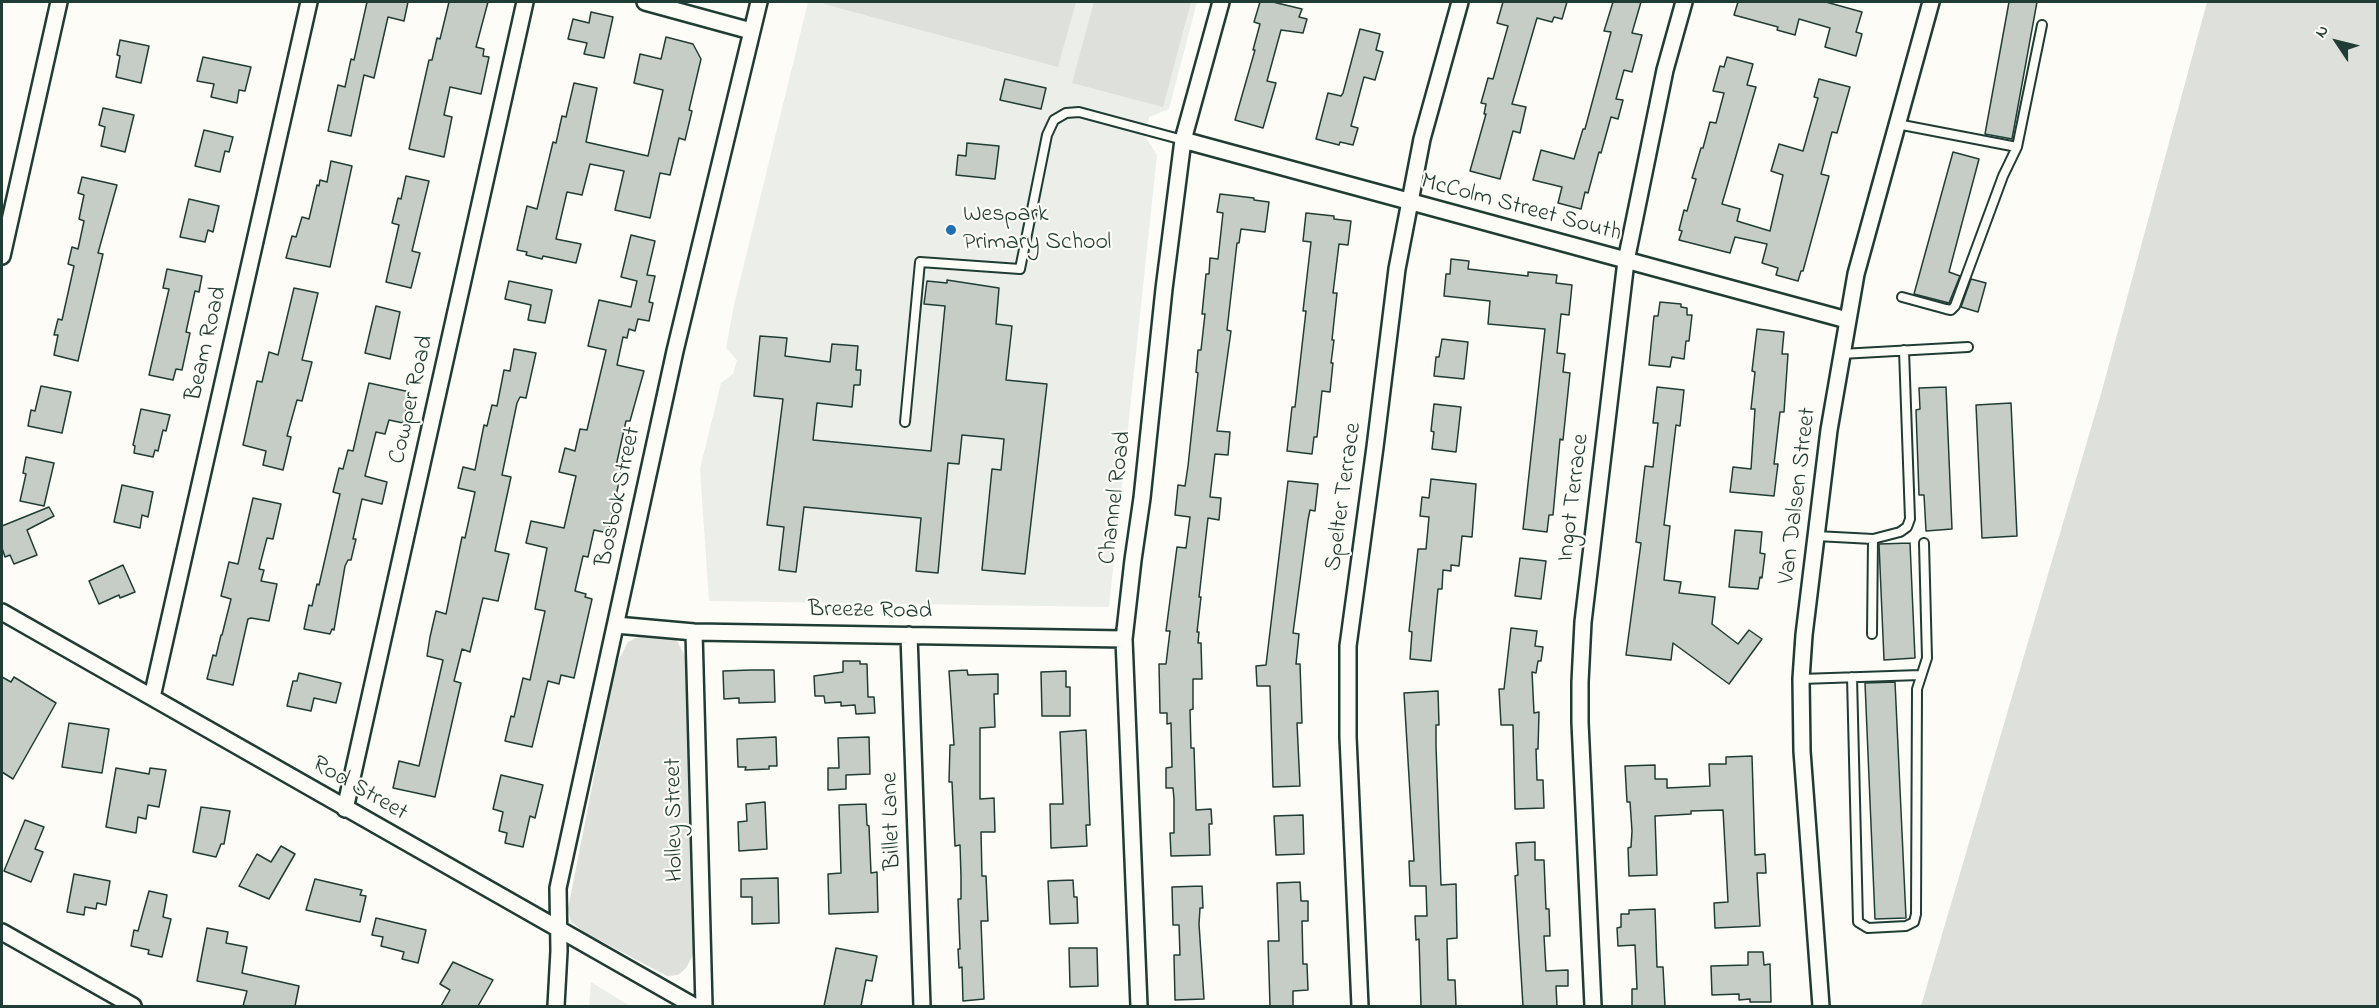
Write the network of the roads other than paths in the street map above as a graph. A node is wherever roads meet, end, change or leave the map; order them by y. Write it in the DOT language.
graph roads {
  1 [pos="59,2"];
  2 [pos="309,2"];
  3 [pos="525,2"];
  4 [pos="645,2"];
  5 [pos="759,2"];
  6 [pos="1221,2"];
  7 [pos="1460,2"];
  8 [pos="1684,2"];
  9 [pos="1930,2"];
  10 [pos="2042,25"];
  11 [pos="751,31"];
  12 [pos="1897,124"];
  13 [pos="1183,140"];
  14 [pos="2017,147"];
  15 [pos="1409,202"];
  16 [pos="2,256"];
  17 [pos="1626,261"];
  18 [pos="1902,297"];
  19 [pos="1847,320"];
  20 [pos="1968,347"];
  21 [pos="1904,350"];
  22 [pos="1841,354"];
  23 [pos="905,422"];
  24 [pos="1816,536"];
  25 [pos="1873,539"];
  26 [pos="1924,543"];
  27 [pos="2,612"];
  28 [pos="616,625"];
  29 [pos="694,632"];
  30 [pos="1872,634"];
  31 [pos="909,635"];
  32 [pos="1124,639"];
  33 [pos="1920,675"];
  34 [pos="1852,677"];
  35 [pos="1801,679"];
  36 [pos="152,697"];
  37 [pos="345,809"];
  38 [pos="558,929"];
  39 [pos="2,932"];
  40 [pos="133,1006"];
  41 [pos="556,1006"];
  42 [pos="694,1006"];
  43 [pos="704,1006"];
  44 [pos="922,1006"];
  45 [pos="1139,1006"];
  46 [pos="1360,1006"];
  47 [pos="1593,1006"];
  48 [pos="1821,1006"];
  1 -- 16 [label="street"];
  2 -- 36 [label="street, Beam Road"];
  3 -- 37 [label="street, Cowper Road"];
  4 -- 11 [label="street"];
  5 -- 11 [label="street, Bosbok Street"];
  6 -- 13 [label="street, Channel Road"];
  7 -- 15 [label="street, Spelter Terrace"];
  8 -- 17 [label="street, Ingot Terrace"];
  9 -- 12 [label="street, Van Dalsen Street"];
  10 -- 14 [label="lane"];
  11 -- 28 [label="street, Bosbok Street"];
  12 -- 14 [label="lane"];
  12 -- 19 [label="street, Van Dalsen Street"];
  13 -- 15 [label="street, McColm Street South"];
  13 -- 23 [label="lane"];
  13 -- 32 [label="street, Channel Road"];
  14 -- 18 [label="lane"];
  15 -- 17 [label="street, McColm Street South"];
  15 -- 46 [label="street, Spelter Terrace"];
  17 -- 19 [label="street, McColm Street South"];
  17 -- 47 [label="street, Ingot Terrace"];
  19 -- 22 [label="street, Van Dalsen Street"];
  20 -- 21 [label="lane"];
  21 -- 22 [label="lane"];
  21 -- 25 [label="lane"];
  22 -- 24 [label="street, Van Dalsen Street"];
  24 -- 25 [label="lane"];
  24 -- 35 [label="street, Van Dalsen Street"];
  25 -- 30 [label="lane"];
  26 -- 33 [label="lane"];
  27 -- 36 [label="street, Rod Street"];
  28 -- 29 [label="street, Breeze Road"];
  28 -- 38 [label="street, Bosbok Street"];
  29 -- 31 [label="street, Breeze Road"];
  29 -- 43 [label="street, Holley Street"];
  31 -- 32 [label="street, Breeze Road"];
  31 -- 44 [label="street, Billet Lane"];
  32 -- 45 [label="street, Channel Road"];
  33 -- 34 [label="lane"];
  33 -- 34 [label="lane"];
  34 -- 35 [label="lane"];
  35 -- 48 [label="street, Van Dalsen Street"];
  36 -- 37 [label="street, Rod Street"];
  37 -- 38 [label="street, Rod Street"];
  38 -- 41 [label="street, Bosbok Street"];
  38 -- 42 [label="street, Rod Street"];
  39 -- 40 [label="street"];
}
